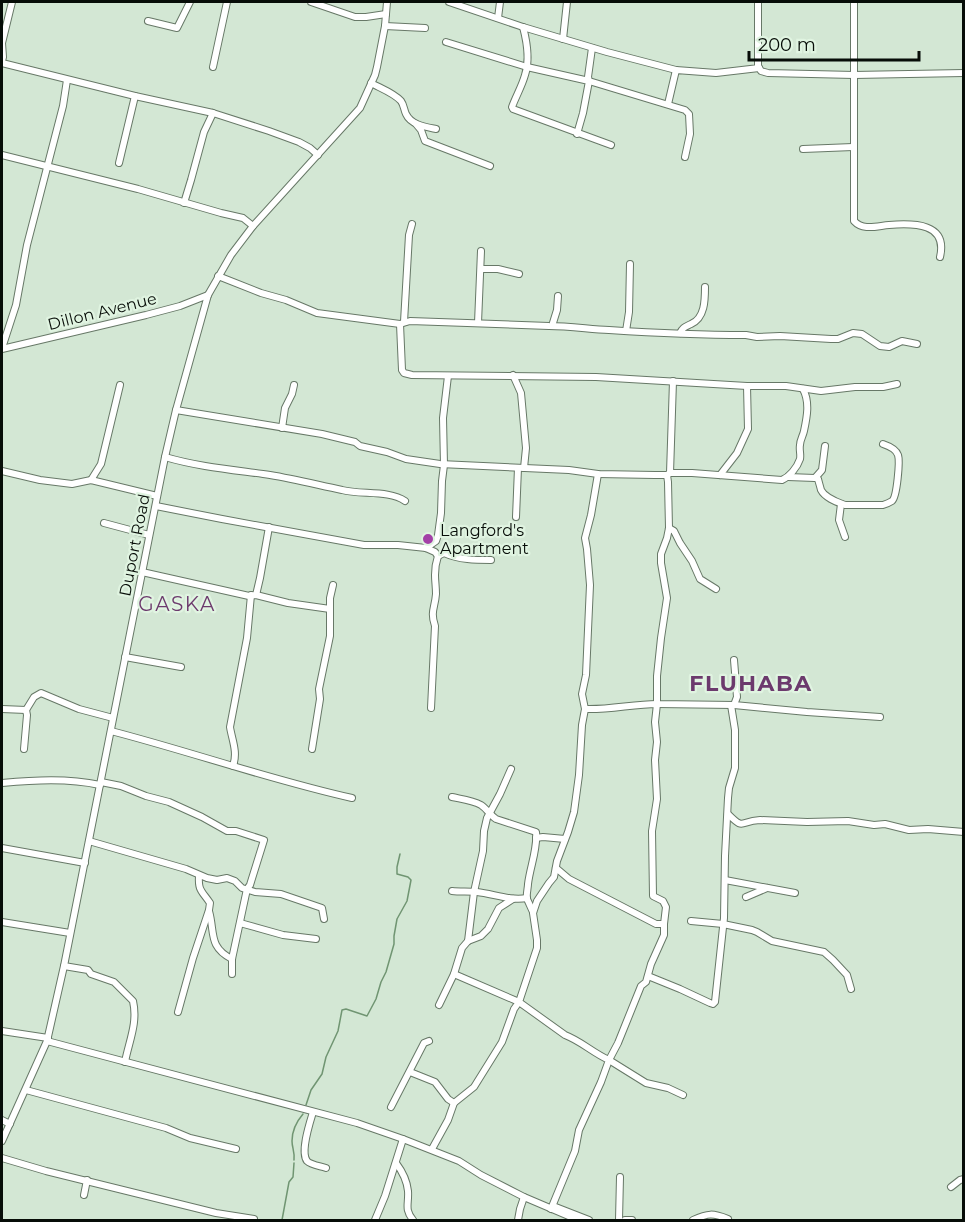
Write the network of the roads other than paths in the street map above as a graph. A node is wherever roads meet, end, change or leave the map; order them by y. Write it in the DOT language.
graph roads {
  1 [pos="12,2"];
  2 [pos="190,2"];
  3 [pos="227,2"];
  4 [pos="311,2"];
  5 [pos="387,2"];
  6 [pos="449,2"];
  7 [pos="500,2"];
  8 [pos="567,2"];
  9 [pos="758,2"];
  10 [pos="854,2"];
  11 [pos="464,4"];
  12 [pos="386,14"];
  13 [pos="498,18"];
  14 [pos="148,21"];
  15 [pos="385,26"];
  16 [pos="523,27"];
  17 [pos="425,28"];
  18 [pos="563,39"];
  19 [pos="446,42"];
  20 [pos="592,48"];
  21 [pos="2,62"];
  22 [pos="758,66"];
  23 [pos="213,67"];
  24 [pos="527,67"];
  25 [pos="676,70"];
  26 [pos="963,73"];
  27 [pos="854,75"];
  28 [pos="67,80"];
  29 [pos="589,81"];
  30 [pos="371,83"];
  31 [pos="135,96"];
  32 [pos="668,104"];
  33 [pos="213,113"];
  34 [pos="416,124"];
  35 [pos="436,129"];
  36 [pos="576,134"];
  37 [pos="611,145"];
  38 [pos="854,147"];
  39 [pos="803,149"];
  40 [pos="2,155"];
  41 [pos="318,155"];
  42 [pos="685,157"];
  43 [pos="119,162"];
  44 [pos="47,166"];
  45 [pos="490,166"];
  46 [pos="184,202"];
  47 [pos="412,224"];
  48 [pos="253,226"];
  49 [pos="481,251"];
  50 [pos="940,257"];
  51 [pos="630,264"];
  52 [pos="481,269"];
  53 [pos="519,274"];
  54 [pos="218,276"];
  55 [pos="705,287"];
  56 [pos="208,295"];
  57 [pos="558,296"];
  58 [pos="402,323"];
  59 [pos="478,323"];
  60 [pos="552,326"];
  61 [pos="626,331"];
  62 [pos="680,333"];
  63 [pos="917,344"];
  64 [pos="2,349"];
  65 [pos="513,375"];
  66 [pos="448,376"];
  67 [pos="672,381"];
  68 [pos="897,384"];
  69 [pos="120,385"];
  70 [pos="294,385"];
  71 [pos="747,386"];
  72 [pos="803,389"];
  73 [pos="176,410"];
  74 [pos="282,428"];
  75 [pos="883,444"];
  76 [pos="825,446"];
  77 [pos="165,457"];
  78 [pos="444,465"];
  79 [pos="521,468"];
  80 [pos="2,471"];
  81 [pos="598,474"];
  82 [pos="668,474"];
  83 [pos="720,475"];
  84 [pos="788,477"];
  85 [pos="815,478"];
  86 [pos="91,480"];
  87 [pos="157,496"];
  88 [pos="405,501"];
  89 [pos="841,504"];
  90 [pos="156,506"];
  91 [pos="516,517"];
  92 [pos="104,523"];
  93 [pos="269,527"];
  94 [pos="669,528"];
  95 [pos="149,535"];
  96 [pos="845,537"];
  97 [pos="426,548"];
  98 [pos="438,556"];
  99 [pos="492,560"];
  100 [pos="142,572"];
  101 [pos="333,585"];
  102 [pos="716,589"];
  103 [pos="254,595"];
  104 [pos="330,609"];
  105 [pos="125,657"];
  106 [pos="734,660"];
  107 [pos="181,668"];
  108 [pos="657,704"];
  109 [pos="732,705"];
  110 [pos="431,708"];
  111 [pos="2,709"];
  112 [pos="585,709"];
  113 [pos="26,710"];
  114 [pos="880,717"];
  115 [pos="113,718"];
  116 [pos="111,731"];
  117 [pos="24,749"];
  118 [pos="312,749"];
  119 [pos="233,766"];
  120 [pos="511,769"];
  121 [pos="2,783"];
  122 [pos="100,783"];
  123 [pos="452,797"];
  124 [pos="352,798"];
  125 [pos="489,812"];
  126 [pos="728,814"];
  127 [pos="963,832"];
  128 [pos="536,838"];
  129 [pos="565,839"];
  130 [pos="88,842"];
  131 [pos="2,848"];
  132 [pos="85,863"];
  133 [pos="556,868"];
  134 [pos="199,876"];
  135 [pos="725,880"];
  136 [pos="767,888"];
  137 [pos="247,889"];
  138 [pos="452,891"];
  139 [pos="474,892"];
  140 [pos="795,893"];
  141 [pos="746,897"];
  142 [pos="527,898"];
  143 [pos="513,899"];
  144 [pos="209,910"];
  145 [pos="533,913"];
  146 [pos="324,919"];
  147 [pos="691,921"];
  148 [pos="2,922"];
  149 [pos="240,923"];
  150 [pos="664,924"];
  151 [pos="723,924"];
  152 [pos="70,933"];
  153 [pos="212,934"];
  154 [pos="200,937"];
  155 [pos="316,939"];
  156 [pos="468,941"];
  157 [pos="232,959"];
  158 [pos="64,966"];
  159 [pos="232,974"];
  160 [pos="454,974"];
  161 [pos="648,976"];
  162 [pos="851,989"];
  163 [pos="519,1002"];
  164 [pos="439,1005"];
  165 [pos="178,1012"];
  166 [pos="2,1030"];
  167 [pos="48,1040"];
  168 [pos="429,1041"];
  169 [pos="609,1060"];
  170 [pos="125,1062"];
  171 [pos="410,1072"];
  172 [pos="26,1090"];
  173 [pos="683,1095"];
  174 [pos="454,1103"];
  175 [pos="391,1107"];
  176 [pos="313,1112"];
  177 [pos="2,1120"];
  178 [pos="10,1124"];
  179 [pos="403,1139"];
  180 [pos="2,1141"];
  181 [pos="236,1149"];
  182 [pos="432,1149"];
  183 [pos="2,1158"];
  184 [pos="396,1163"];
  185 [pos="326,1168"];
  186 [pos="620,1177"];
  187 [pos="963,1179"];
  188 [pos="87,1180"];
  189 [pos="951,1187"];
  190 [pos="84,1195"];
  191 [pos="524,1197"];
  192 [pos="552,1207"];
  193 [pos="254,1219"];
  194 [pos="728,1219"];
  195 [pos="375,1221"];
  196 [pos="413,1221"];
  197 [pos="518,1221"];
  198 [pos="578,1221"];
  199 [pos="589,1221"];
  200 [pos="619,1221"];
  201 [pos="625,1221"];
  202 [pos="632,1221"];
  203 [pos="693,1221"];
  1 -- 21 [label="street"];
  2 -- 14 [label="street"];
  3 -- 23 [label="street"];
  4 -- 12 [label="street"];
  5 -- 12 [label="street, Duport Road"];
  6 -- 11 [label="street"];
  7 -- 13 [label="street"];
  8 -- 18 [label="street"];
  9 -- 22 [label="street"];
  10 -- 27 [label="street"];
  11 -- 13 [label="street"];
  12 -- 15 [label="street, Duport Road"];
  13 -- 16 [label="street"];
  15 -- 17 [label="street"];
  15 -- 30 [label="street, Duport Road"];
  16 -- 18 [label="street"];
  16 -- 24 [label="street"];
  18 -- 20 [label="street"];
  19 -- 24 [label="street"];
  20 -- 25 [label="street"];
  20 -- 29 [label="street"];
  21 -- 28 [label="street"];
  22 -- 25 [label="street"];
  22 -- 27 [label="street"];
  24 -- 29 [label="street"];
  24 -- 36 [label="street"];
  25 -- 32 [label="street"];
  26 -- 27 [label="street"];
  27 -- 38 [label="street"];
  28 -- 31 [label="street"];
  28 -- 44 [label="street"];
  29 -- 32 [label="street"];
  29 -- 36 [label="street"];
  30 -- 34 [label="street"];
  30 -- 41 [label="street, Duport Road"];
  31 -- 33 [label="street"];
  31 -- 43 [label="street"];
  32 -- 42 [label="street"];
  33 -- 41 [label="street"];
  33 -- 46 [label="street"];
  34 -- 35 [label="street"];
  34 -- 45 [label="street"];
  36 -- 37 [label="street"];
  38 -- 39 [label="street"];
  38 -- 50 [label="street"];
  40 -- 44 [label="street"];
  41 -- 48 [label="street, Duport Road"];
  44 -- 46 [label="street"];
  44 -- 64 [label="street"];
  46 -- 48 [label="street"];
  47 -- 58 [label="street"];
  48 -- 54 [label="street, Duport Road"];
  49 -- 52 [label="street"];
  51 -- 61 [label="street"];
  52 -- 53 [label="street"];
  52 -- 59 [label="street"];
  54 -- 56 [label="street, Duport Road"];
  54 -- 58 [label="street"];
  55 -- 62 [label="street"];
  56 -- 64 [label="street, Dillon Avenue"];
  56 -- 73 [label="street, Duport Road"];
  57 -- 60 [label="street"];
  58 -- 59 [label="street"];
  58 -- 66 [label="street"];
  59 -- 60 [label="street"];
  60 -- 61 [label="street"];
  61 -- 62 [label="street"];
  62 -- 63 [label="street"];
  65 -- 66 [label="street"];
  65 -- 67 [label="street"];
  65 -- 79 [label="street"];
  66 -- 78 [label="street"];
  67 -- 71 [label="street"];
  67 -- 82 [label="street"];
  68 -- 72 [label="street"];
  69 -- 86 [label="street"];
  70 -- 74 [label="street"];
  71 -- 72 [label="street"];
  71 -- 83 [label="street"];
  72 -- 84 [label="street"];
  73 -- 74 [label="street"];
  73 -- 77 [label="street, Duport Road"];
  74 -- 78 [label="street"];
  75 -- 89 [label="street"];
  76 -- 85 [label="street"];
  77 -- 87 [label="street, Duport Road"];
  77 -- 88 [label="street"];
  78 -- 79 [label="street"];
  78 -- 97 [label="street"];
  79 -- 81 [label="street"];
  79 -- 91 [label="street"];
  80 -- 86 [label="street"];
  81 -- 82 [label="street"];
  81 -- 112 [label="street"];
  82 -- 83 [label="street"];
  82 -- 94 [label="street"];
  83 -- 84 [label="street"];
  84 -- 85 [label="street"];
  85 -- 89 [label="street"];
  86 -- 87 [label="street"];
  87 -- 90 [label="street, Duport Road"];
  89 -- 96 [label="street"];
  90 -- 93 [label="street"];
  90 -- 95 [label="street, Duport Road"];
  92 -- 95 [label="street"];
  93 -- 97 [label="street"];
  93 -- 103 [label="street"];
  94 -- 102 [label="street"];
  94 -- 108 [label="street"];
  95 -- 100 [label="street, Duport Road"];
  97 -- 98 [label="street"];
  98 -- 99 [label="street"];
  98 -- 110 [label="street"];
  100 -- 103 [label="street"];
  100 -- 105 [label="street, Duport Road"];
  101 -- 104 [label="street"];
  103 -- 104 [label="street"];
  103 -- 119 [label="street"];
  104 -- 118 [label="street"];
  105 -- 107 [label="street"];
  105 -- 115 [label="street, Duport Road"];
  106 -- 109 [label="street"];
  108 -- 109 [label="street"];
  108 -- 112 [label="street"];
  108 -- 150 [label="street"];
  109 -- 114 [label="street"];
  109 -- 126 [label="street"];
  111 -- 113 [label="street"];
  112 -- 129 [label="street"];
  113 -- 115 [label="street"];
  113 -- 117 [label="street"];
  115 -- 116 [label="street, Duport Road"];
  116 -- 119 [label="street"];
  116 -- 122 [label="street, Duport Road"];
  119 -- 124 [label="street"];
  120 -- 125 [label="street"];
  121 -- 122 [label="street"];
  122 -- 130 [label="street, Duport Road"];
  122 -- 137 [label="street"];
  123 -- 125 [label="street"];
  125 -- 128 [label="street"];
  125 -- 139 [label="street"];
  126 -- 127 [label="street"];
  126 -- 135 [label="street"];
  128 -- 129 [label="street"];
  128 -- 142 [label="street"];
  129 -- 133 [label="street"];
  130 -- 132 [label="street, Duport Road"];
  130 -- 134 [label="street"];
  131 -- 132 [label="street"];
  132 -- 152 [label="street, Duport Road"];
  133 -- 145 [label="street"];
  133 -- 150 [label="street"];
  134 -- 137 [label="street"];
  134 -- 144 [label="street"];
  135 -- 136 [label="street"];
  135 -- 151 [label="street"];
  136 -- 140 [label="street"];
  136 -- 141 [label="street"];
  137 -- 146 [label="street"];
  137 -- 149 [label="street"];
  138 -- 139 [label="street"];
  139 -- 143 [label="street"];
  139 -- 156 [label="street"];
  142 -- 143 [label="street"];
  142 -- 145 [label="street"];
  143 -- 156 [label="street"];
  144 -- 153 [label="street"];
  144 -- 154 [label="street"];
  145 -- 163 [label="street"];
  147 -- 151 [label="street"];
  148 -- 152 [label="street"];
  149 -- 155 [label="street"];
  149 -- 157 [label="street"];
  150 -- 161 [label="street"];
  151 -- 161 [label="street"];
  151 -- 162 [label="street"];
  152 -- 158 [label="street, Duport Road"];
  153 -- 154 [label="street"];
  153 -- 157 [label="street"];
  154 -- 165 [label="street"];
  156 -- 160 [label="street"];
  157 -- 159 [label="street"];
  158 -- 167 [label="street, Duport Road"];
  158 -- 170 [label="street"];
  160 -- 163 [label="street"];
  160 -- 164 [label="street"];
  161 -- 169 [label="street"];
  163 -- 169 [label="street"];
  163 -- 174 [label="street"];
  166 -- 167 [label="street"];
  167 -- 170 [label="street"];
  167 -- 172 [label="street, Duport Road"];
  168 -- 171 [label="street"];
  169 -- 173 [label="street"];
  169 -- 192 [label="street"];
  170 -- 176 [label="street"];
  171 -- 174 [label="street"];
  171 -- 175 [label="street"];
  172 -- 178 [label="street, Duport Road"];
  172 -- 181 [label="street"];
  174 -- 182 [label="street"];
  176 -- 179 [label="street"];
  176 -- 185 [label="street"];
  177 -- 178 [label="street"];
  178 -- 180 [label="street, Duport Road"];
  179 -- 182 [label="street"];
  179 -- 184 [label="street"];
  182 -- 191 [label="street"];
  183 -- 188 [label="street"];
  184 -- 195 [label="street"];
  184 -- 196 [label="street"];
  186 -- 200 [label="street"];
  187 -- 189 [label="street"];
  188 -- 190 [label="street"];
  188 -- 193 [label="street"];
  191 -- 192 [label="street"];
  191 -- 197 [label="street"];
  192 -- 198 [label="street"];
  192 -- 199 [label="street"];
  194 -- 203 [label="street"];
  201 -- 202 [label="street"];
}
